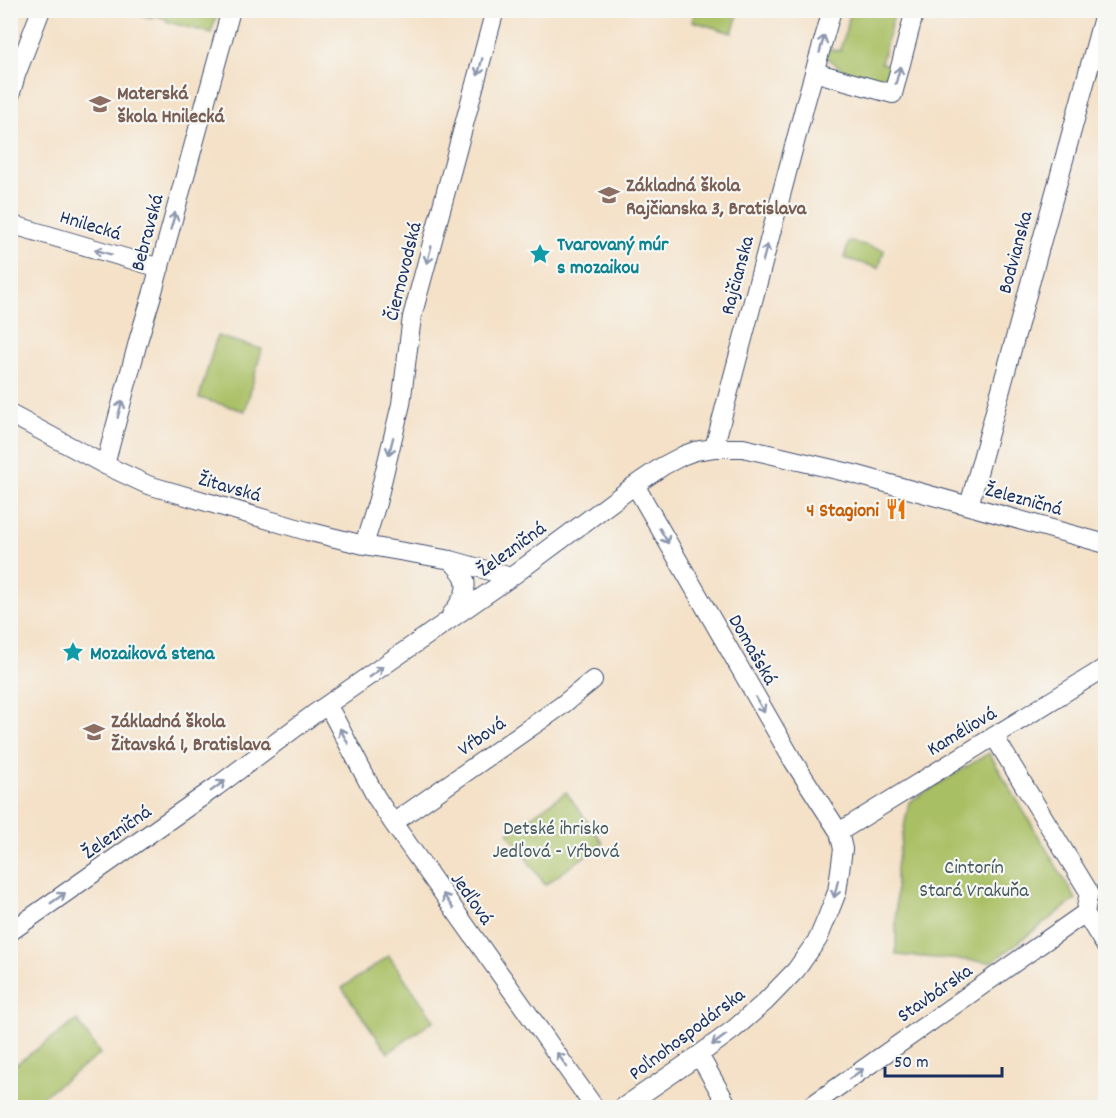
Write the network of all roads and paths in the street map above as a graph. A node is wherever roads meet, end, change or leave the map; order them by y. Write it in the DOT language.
graph roads {
  1 [pos="41,10"];
  2 [pos="231,10"];
  3 [pos="495,10"];
  4 [pos="832,10"];
  5 [pos="915,10"];
  6 [pos="1105,10"];
  7 [pos="814,72"];
  8 [pos="10,96"];
  9 [pos="10,224"];
  10 [pos="159,268"];
  11 [pos="10,414"];
  12 [pos="714,448"];
  13 [pos="105,465"];
  14 [pos="635,485"];
  15 [pos="969,506"];
  16 [pos="1106,544"];
  17 [pos="364,545"];
  18 [pos="451,560"];
  19 [pos="511,577"];
  20 [pos="444,623"];
  21 [pos="1106,667"];
  22 [pos="593,680"];
  23 [pos="327,706"];
  24 [pos="994,736"];
  25 [pos="393,823"];
  26 [pos="839,832"];
  27 [pos="1085,914"];
  28 [pos="10,932"];
  29 [pos="1106,946"];
  30 [pos="699,1055"];
  31 [pos="595,1107"];
  32 [pos="622,1107"];
  33 [pos="729,1107"];
  34 [pos="808,1107"];
  1 -- 8 [label="street"];
  10 -- 2 [label="street, Bebravská, one-way"];
  3 -- 17 [label="street, Čiernovodská, one-way"];
  7 -- 4 [label="street, Rajčianska, one-way"];
  7 -- 5 [label="street, one-way"];
  6 -- 15 [label="street, Bodvianska"];
  12 -- 7 [label="street, Rajčianska, one-way"];
  10 -- 9 [label="street, Hnilecká, one-way"];
  13 -- 10 [label="street, Bebravská, one-way"];
  11 -- 13 [label="street, Žitavská"];
  12 -- 14 [label="street, Železničná"];
  12 -- 15 [label="street, Železničná"];
  13 -- 17 [label="street, Žitavská"];
  14 -- 19 [label="street, Železničná"];
  14 -- 26 [label="street, Domašská, one-way"];
  15 -- 16 [label="street, Železničná"];
  17 -- 18 [label="street, Žitavská"];
  18 -- 19 [label="street, Žitavská"];
  18 -- 20 [label="street"];
  19 -- 20 [label="street, Železničná"];
  23 -- 20 [label="street, Železničná, one-way"];
  21 -- 24 [label="street, Kaméliová"];
  22 -- 25 [label="street, Vŕbová"];
  25 -- 23 [label="street, Jedľová, one-way"];
  28 -- 23 [label="street, Železničná, one-way"];
  24 -- 26 [label="street, Kaméliová"];
  24 -- 27 [label="street"];
  31 -- 25 [label="street, Jedľová, one-way"];
  26 -- 30 [label="street, Poľnohospodárska, one-way"];
  27 -- 29 [label="street"];
  34 -- 27 [label="street, Stavbárska, one-way"];
  30 -- 32 [label="street, Poľnohospodárska"];
  30 -- 33 [label="street"];
}
